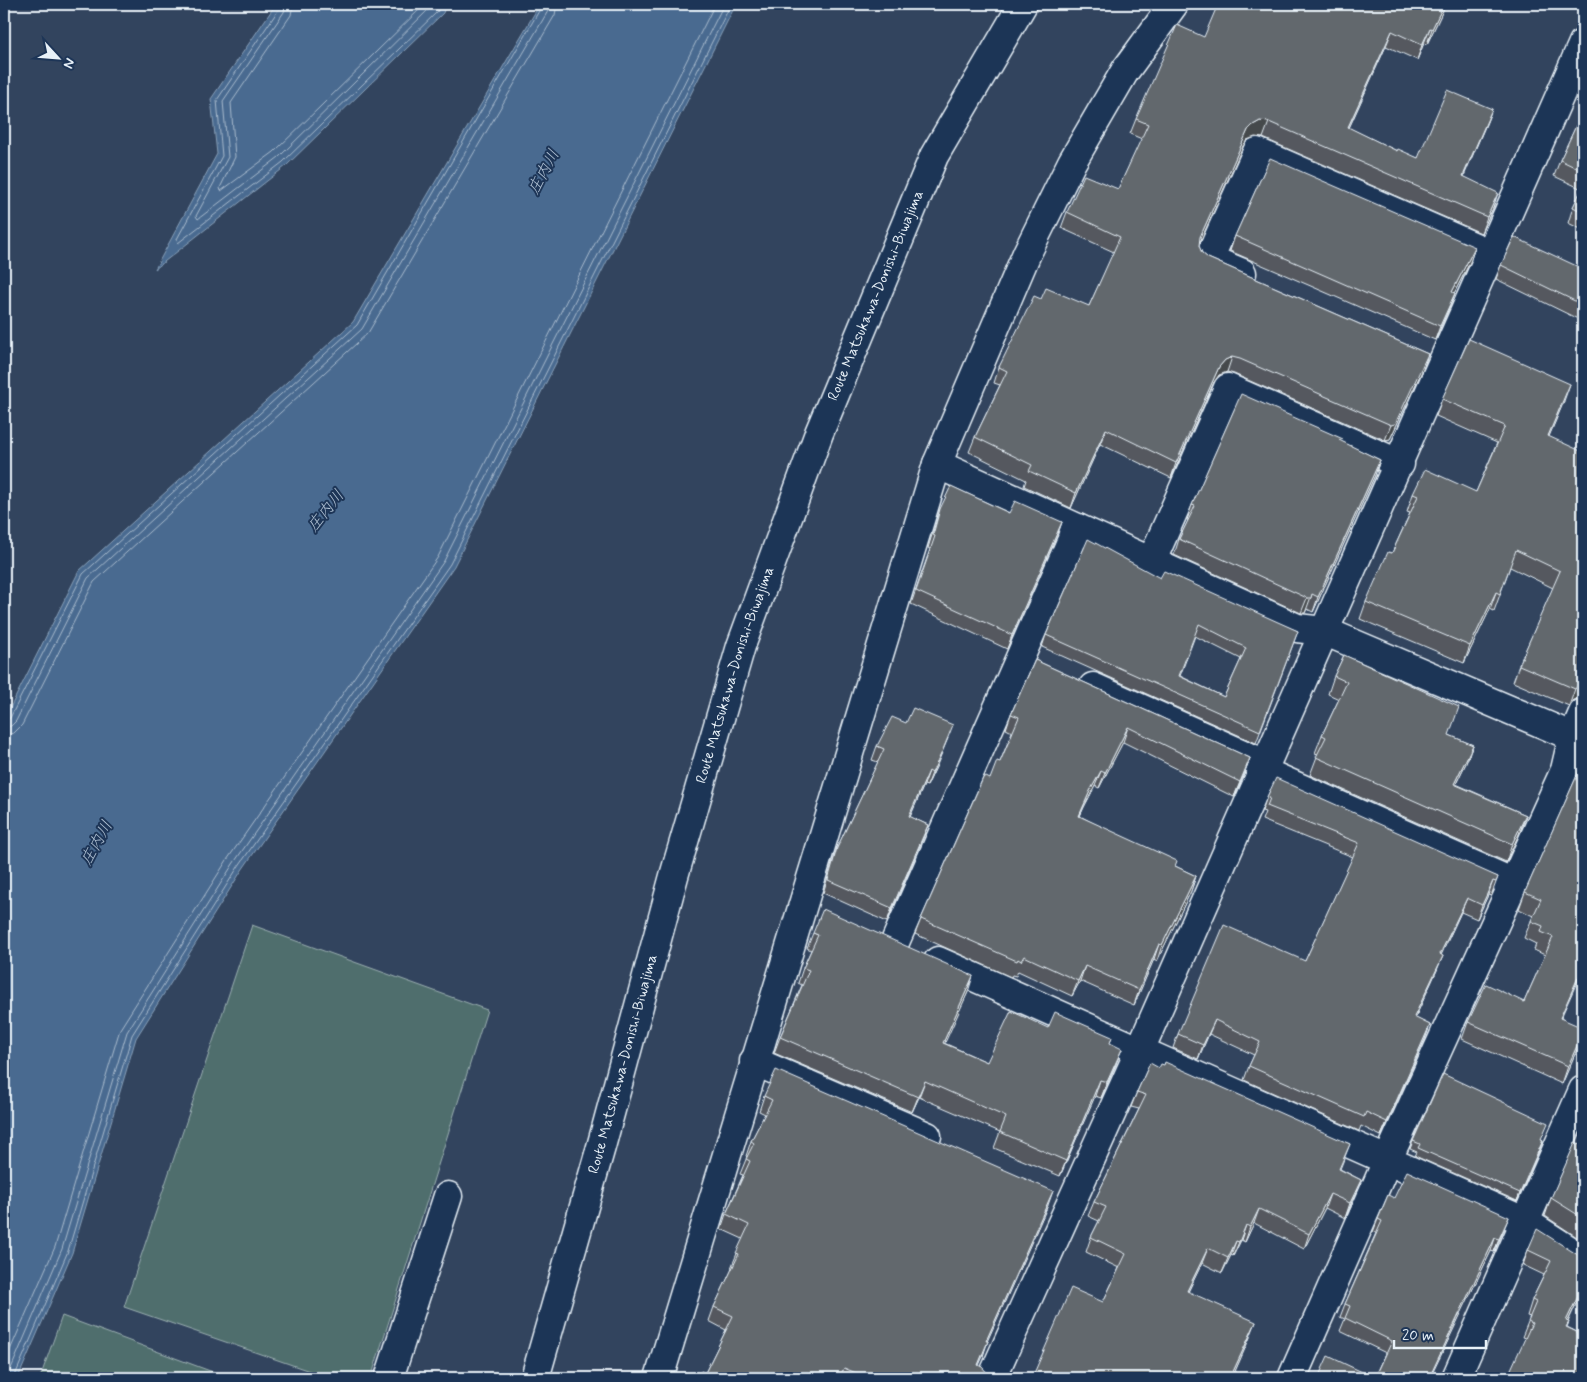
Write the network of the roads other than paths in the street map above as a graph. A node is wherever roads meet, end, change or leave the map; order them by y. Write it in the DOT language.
graph roads {
  1 [pos="1023,4"];
  2 [pos="1174,4"];
  3 [pos="1583,43"];
  4 [pos="1491,254"];
  5 [pos="1264,282"];
  6 [pos="1417,350"];
  7 [pos="1444,361"];
  8 [pos="937,464"];
  9 [pos="1400,464"];
  10 [pos="1077,528"];
  11 [pos="1152,560"];
  12 [pos="1324,631"];
  13 [pos="1020,655"];
  14 [pos="1580,730"];
  15 [pos="1264,767"];
  16 [pos="1514,883"];
  17 [pos="802,901"];
  18 [pos="828,912"];
  19 [pos="870,931"];
  20 [pos="895,942"];
  21 [pos="1140,1050"];
  22 [pos="754,1061"];
  23 [pos="1583,1090"];
  24 [pos="946,1144"];
  25 [pos="1388,1159"];
  26 [pos="1046,1187"];
  27 [pos="448,1196"];
  28 [pos="1073,1199"];
  29 [pos="1524,1221"];
  30 [pos="1583,1259"];
  31 [pos="389,1378"];
  32 [pos="535,1378"];
  33 [pos="659,1378"];
  34 [pos="992,1378"];
  35 [pos="1292,1378"];
  36 [pos="1456,1378"];
  1 -- 32 [label="street, Route Matsukawa-Donishi-Biwajima"];
  2 -- 8 [label="street"];
  3 -- 4 [label="street"];
  4 -- 5 [label="street"];
  4 -- 7 [label="street"];
  6 -- 7 [label="street"];
  7 -- 9 [label="street"];
  8 -- 10 [label="street"];
  8 -- 17 [label="street"];
  9 -- 11 [label="street"];
  9 -- 12 [label="street"];
  10 -- 11 [label="street"];
  10 -- 13 [label="street"];
  11 -- 12 [label="street"];
  12 -- 14 [label="street"];
  12 -- 15 [label="street"];
  13 -- 15 [label="street"];
  13 -- 20 [label="street"];
  14 -- 16 [label="street"];
  15 -- 16 [label="street"];
  15 -- 21 [label="street"];
  16 -- 25 [label="street"];
  17 -- 18 [label="street"];
  17 -- 22 [label="street"];
  19 -- 20 [label="street"];
  20 -- 21 [label="street"];
  21 -- 25 [label="street"];
  21 -- 28 [label="street"];
  22 -- 24 [label="street"];
  22 -- 33 [label="street"];
  23 -- 29 [label="street"];
  25 -- 29 [label="street"];
  25 -- 35 [label="street"];
  26 -- 28 [label="street"];
  27 -- 31 [label="street"];
  28 -- 34 [label="street"];
  29 -- 30 [label="street"];
  29 -- 36 [label="street"];
}
